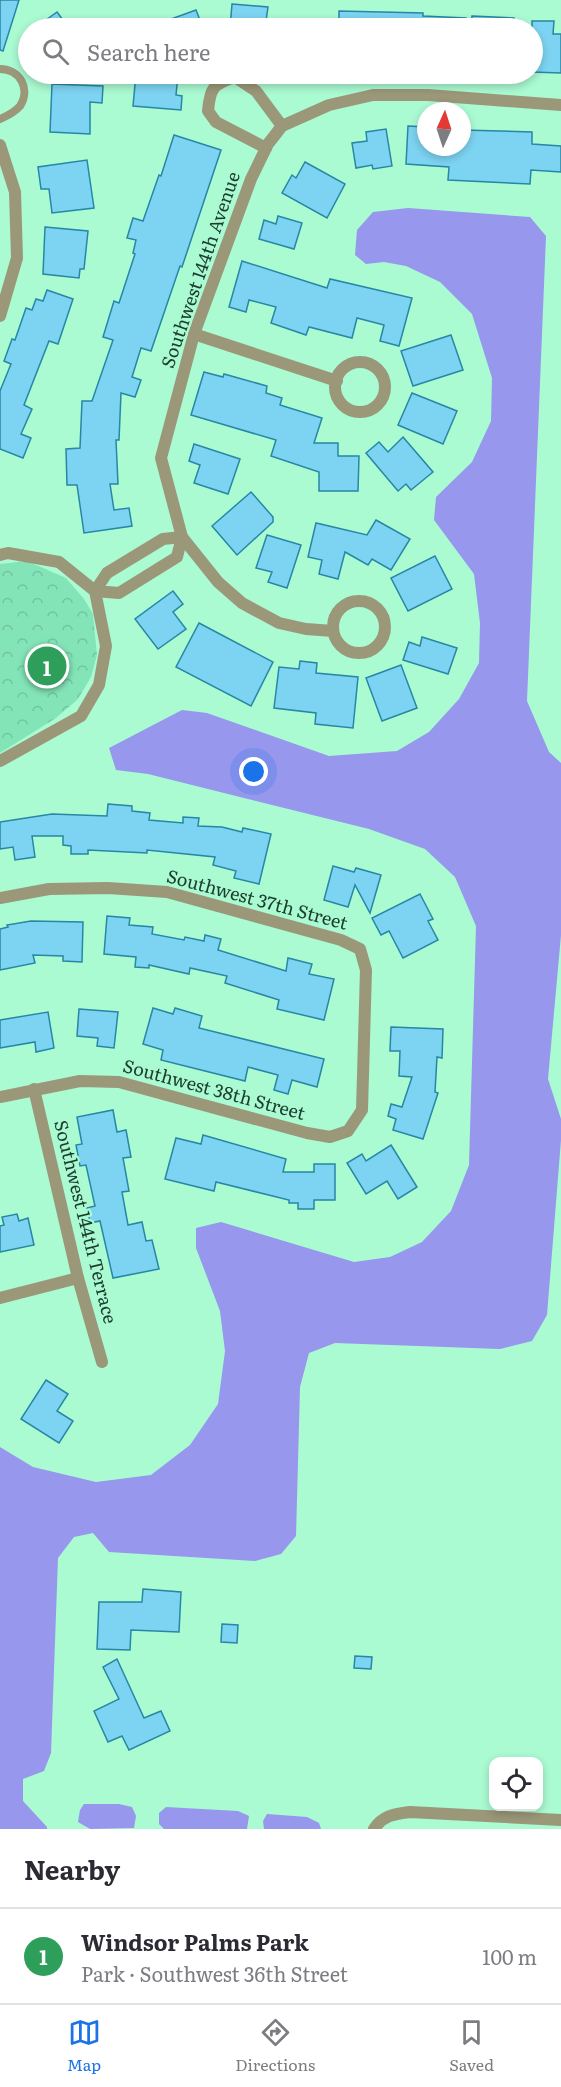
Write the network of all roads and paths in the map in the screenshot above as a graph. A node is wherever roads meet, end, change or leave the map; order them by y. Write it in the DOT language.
graph roads {
  1 [pos="0,69"];
  2 [pos="18,76"];
  3 [pos="23,84"];
  4 [pos="218,84"];
  5 [pos="246,84"];
  6 [pos="561,105"];
  7 [pos="0,119"];
  8 [pos="282,126"];
  9 [pos="0,145"];
  10 [pos="266,148"];
  11 [pos="0,316"];
  12 [pos="194,334"];
  13 [pos="337,381"];
  14 [pos="182,537"];
  15 [pos="0,555"];
  16 [pos="95,591"];
  17 [pos="333,631"];
  18 [pos="0,761"];
  19 [pos="0,898"];
  20 [pos="34,1089"];
  21 [pos="0,1097"];
  22 [pos="348,1131"];
  23 [pos="78,1278"];
  24 [pos="0,1298"];
  25 [pos="102,1362"];
  26 [pos="561,1820"];
  27 [pos="374,1829"];
  1 -- 2 [label="lane"];
  3 -- 7 [label="lane"];
  4 -- 10 [label="street"];
  5 -- 8 [label="street"];
  6 -- 8 [label="street"];
  8 -- 10 [label="street, Southwest 144th Avenue"];
  9 -- 11 [label="street"];
  10 -- 12 [label="street, Southwest 144th Avenue"];
  12 -- 13 [label="street"];
  12 -- 14 [label="street, Southwest 144th Avenue"];
  13 -- 13 [label="street"];
  14 -- 16 [label="street"];
  14 -- 16 [label="street"];
  14 -- 17 [label="street"];
  15 -- 16 [label="street"];
  16 -- 18 [label="street"];
  17 -- 17 [label="street"];
  19 -- 22 [label="street, Southwest 37th Street"];
  20 -- 21 [label="street, Southwest 38th Street"];
  20 -- 22 [label="street, Southwest 38th Street"];
  20 -- 23 [label="street, Southwest 144th Terrace"];
  23 -- 24 [label="street"];
  23 -- 25 [label="street, Southwest 144th Terrace"];
  26 -- 27 [label="street"];
}
